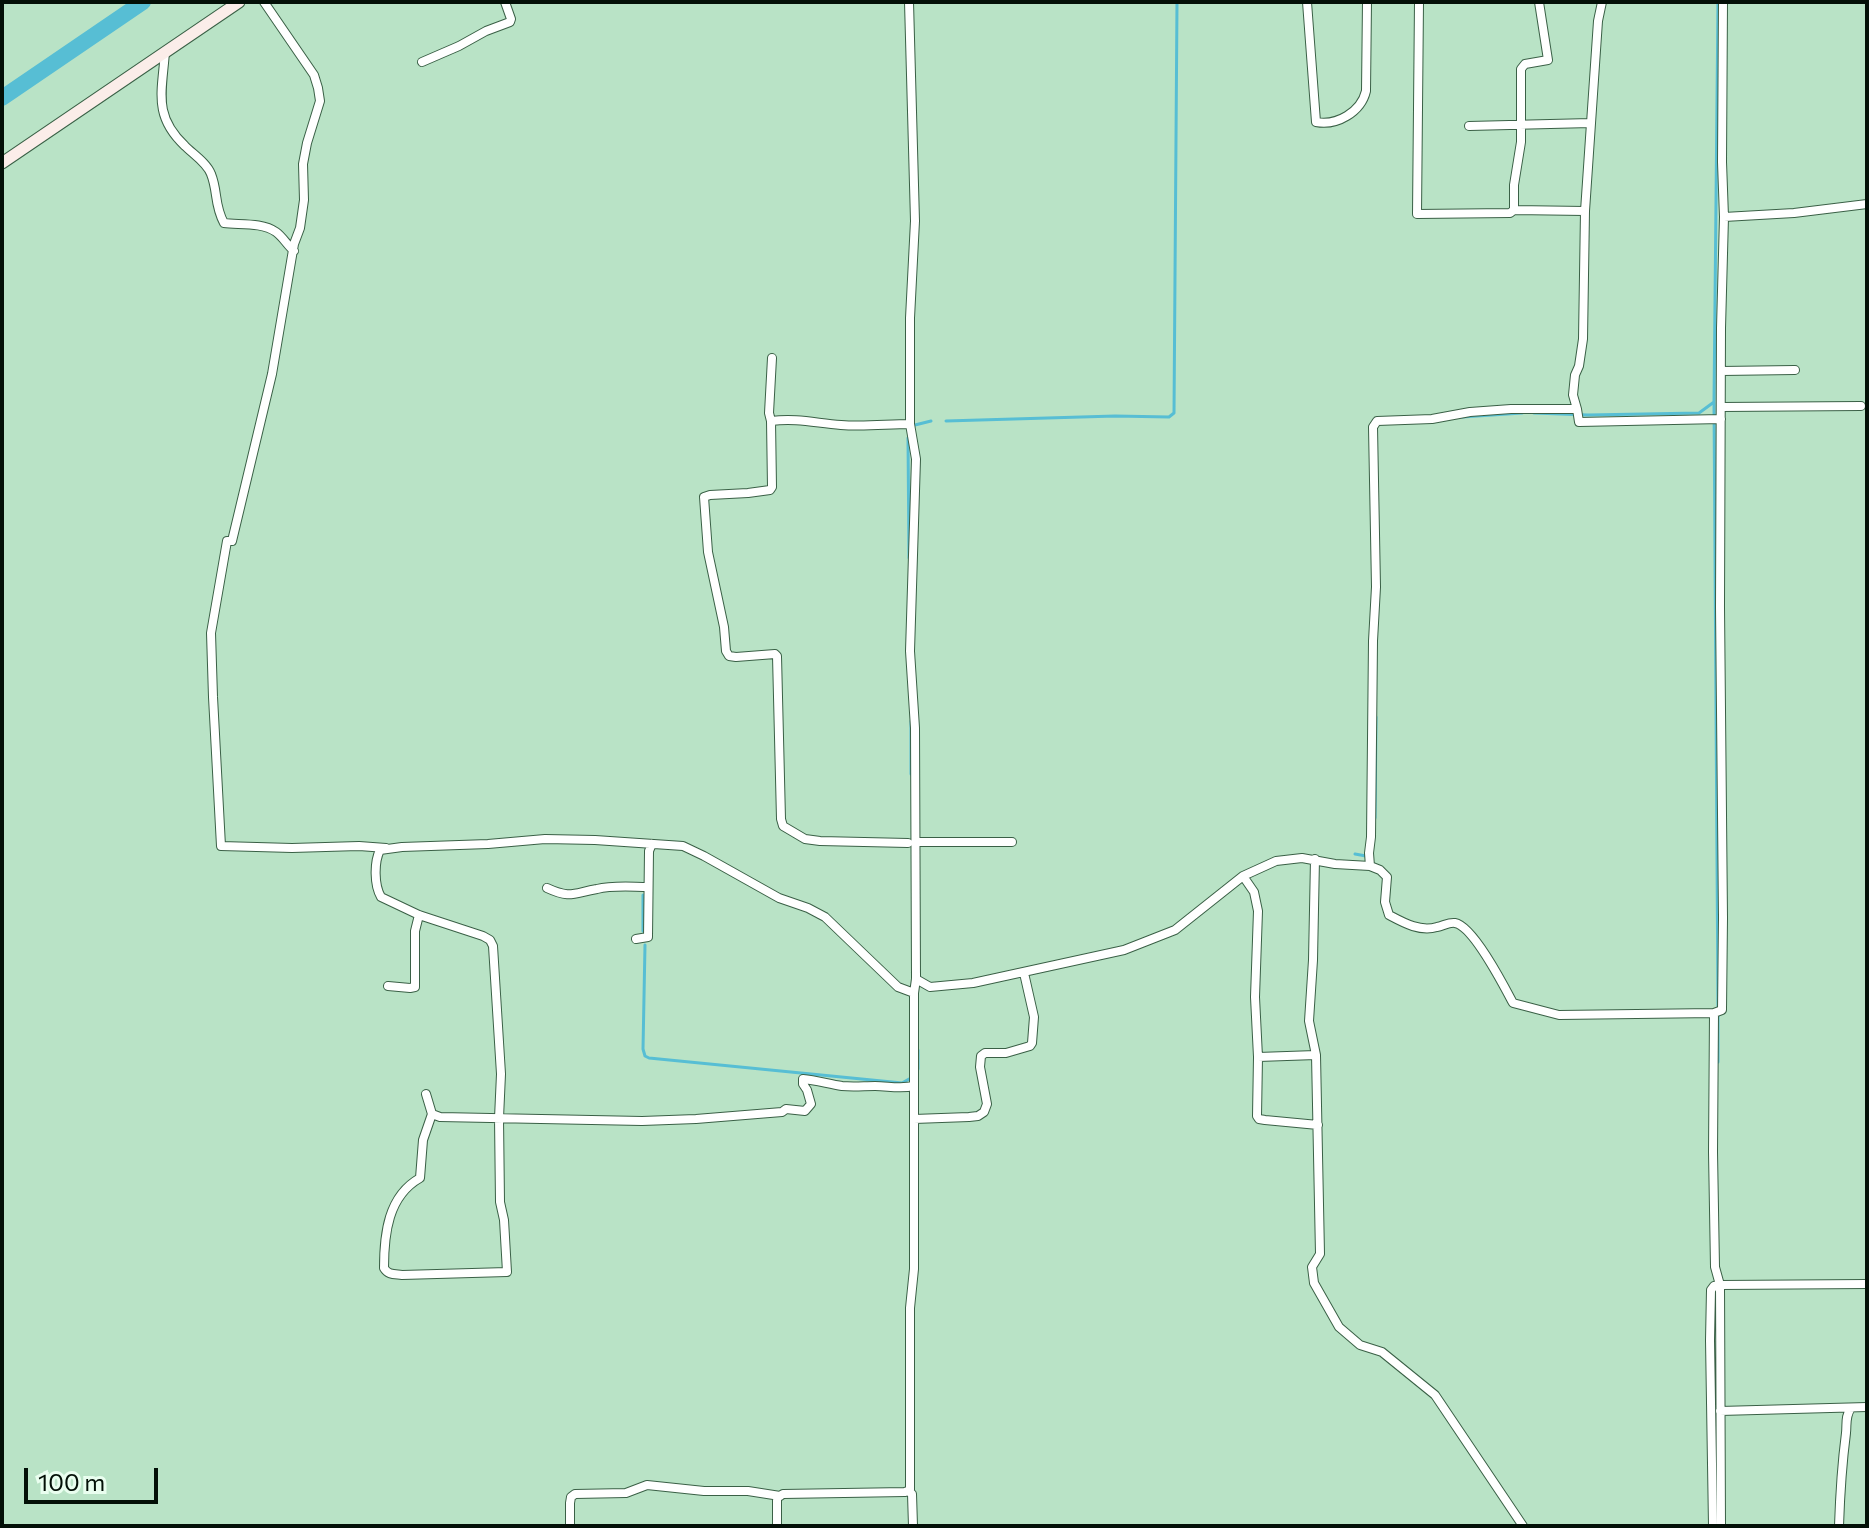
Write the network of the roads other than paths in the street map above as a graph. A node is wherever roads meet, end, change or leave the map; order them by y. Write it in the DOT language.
graph roads {
  1 [pos="239,2"];
  2 [pos="264,2"];
  3 [pos="505,2"];
  4 [pos="909,2"];
  5 [pos="1307,2"];
  6 [pos="1367,2"];
  7 [pos="1419,2"];
  8 [pos="1539,2"];
  9 [pos="1602,2"];
  10 [pos="1723,2"];
  11 [pos="165,52"];
  12 [pos="422,62"];
  13 [pos="1591,123"];
  14 [pos="1521,124"];
  15 [pos="1469,126"];
  16 [pos="2,163"];
  17 [pos="1867,204"];
  18 [pos="1514,210"];
  19 [pos="1585,211"];
  20 [pos="1724,217"];
  21 [pos="294,251"];
  22 [pos="772,358"];
  23 [pos="1795,370"];
  24 [pos="1721,371"];
  25 [pos="1861,406"];
  26 [pos="1721,407"];
  27 [pos="1577,409"];
  28 [pos="1721,419"];
  29 [pos="771,421"];
  30 [pos="910,424"];
  31 [pos="912,842"];
  32 [pos="1012,842"];
  33 [pos="652,844"];
  34 [pos="389,848"];
  35 [pos="1315,859"];
  36 [pos="1370,866"];
  37 [pos="1243,876"];
  38 [pos="648,887"];
  39 [pos="547,888"];
  40 [pos="419,915"];
  41 [pos="636,939"];
  42 [pos="1024,973"];
  43 [pos="916,979"];
  44 [pos="388,986"];
  45 [pos="914,993"];
  46 [pos="1718,1012"];
  47 [pos="1316,1055"];
  48 [pos="1258,1057"];
  49 [pos="914,1086"];
  50 [pos="426,1094"];
  51 [pos="432,1114"];
  52 [pos="499,1118"];
  53 [pos="914,1119"];
  54 [pos="1318,1125"];
  55 [pos="1867,1284"];
  56 [pos="1720,1285"];
  57 [pos="1867,1407"];
  58 [pos="1851,1408"];
  59 [pos="1720,1411"];
  60 [pos="908,1491"];
  61 [pos="780,1496"];
  62 [pos="570,1526"];
  63 [pos="777,1526"];
  64 [pos="913,1526"];
  65 [pos="1523,1526"];
  66 [pos="1713,1526"];
  67 [pos="1721,1526"];
  68 [pos="1839,1526"];
  1 -- 11 [label="street"];
  2 -- 21 [label="street"];
  3 -- 12 [label="street"];
  4 -- 30 [label="street"];
  5 -- 6 [label="street"];
  7 -- 18 [label="street"];
  8 -- 14 [label="street"];
  9 -- 13 [label="street"];
  10 -- 20 [label="street"];
  11 -- 16 [label="street"];
  11 -- 21 [label="street"];
  13 -- 14 [label="street"];
  13 -- 19 [label="street"];
  14 -- 15 [label="street"];
  14 -- 18 [label="street"];
  17 -- 20 [label="street"];
  18 -- 19 [label="street"];
  19 -- 27 [label="street"];
  20 -- 24 [label="street"];
  21 -- 34 [label="street"];
  22 -- 29 [label="street"];
  23 -- 24 [label="street"];
  24 -- 26 [label="street"];
  25 -- 26 [label="street"];
  26 -- 28 [label="street"];
  27 -- 28 [label="street"];
  27 -- 36 [label="street"];
  28 -- 46 [label="street"];
  29 -- 30 [label="street"];
  29 -- 31 [label="street"];
  30 -- 31 [label="street"];
  31 -- 32 [label="street"];
  31 -- 43 [label="street"];
  33 -- 34 [label="street"];
  33 -- 38 [label="street"];
  33 -- 45 [label="street"];
  34 -- 40 [label="street"];
  35 -- 36 [label="street"];
  35 -- 37 [label="street"];
  35 -- 47 [label="street"];
  36 -- 46 [label="street"];
  37 -- 42 [label="street"];
  37 -- 48 [label="street"];
  38 -- 39 [label="street"];
  38 -- 41 [label="street"];
  40 -- 44 [label="street"];
  40 -- 52 [label="street"];
  42 -- 43 [label="street"];
  42 -- 53 [label="street"];
  43 -- 45 [label="street"];
  45 -- 49 [label="street"];
  46 -- 56 [label="street"];
  47 -- 48 [label="street"];
  47 -- 54 [label="street"];
  48 -- 54 [label="street"];
  49 -- 52 [label="street"];
  49 -- 53 [label="street"];
  50 -- 51 [label="street"];
  51 -- 52 [label="street"];
  51 -- 52 [label="street"];
  53 -- 60 [label="street"];
  54 -- 65 [label="street"];
  55 -- 56 [label="street"];
  56 -- 59 [label="street"];
  56 -- 66 [label="street"];
  57 -- 58 [label="street"];
  58 -- 59 [label="street"];
  58 -- 68 [label="street"];
  59 -- 67 [label="street"];
  60 -- 61 [label="street"];
  60 -- 64 [label="street"];
  61 -- 62 [label="street"];
  61 -- 63 [label="street"];
}
